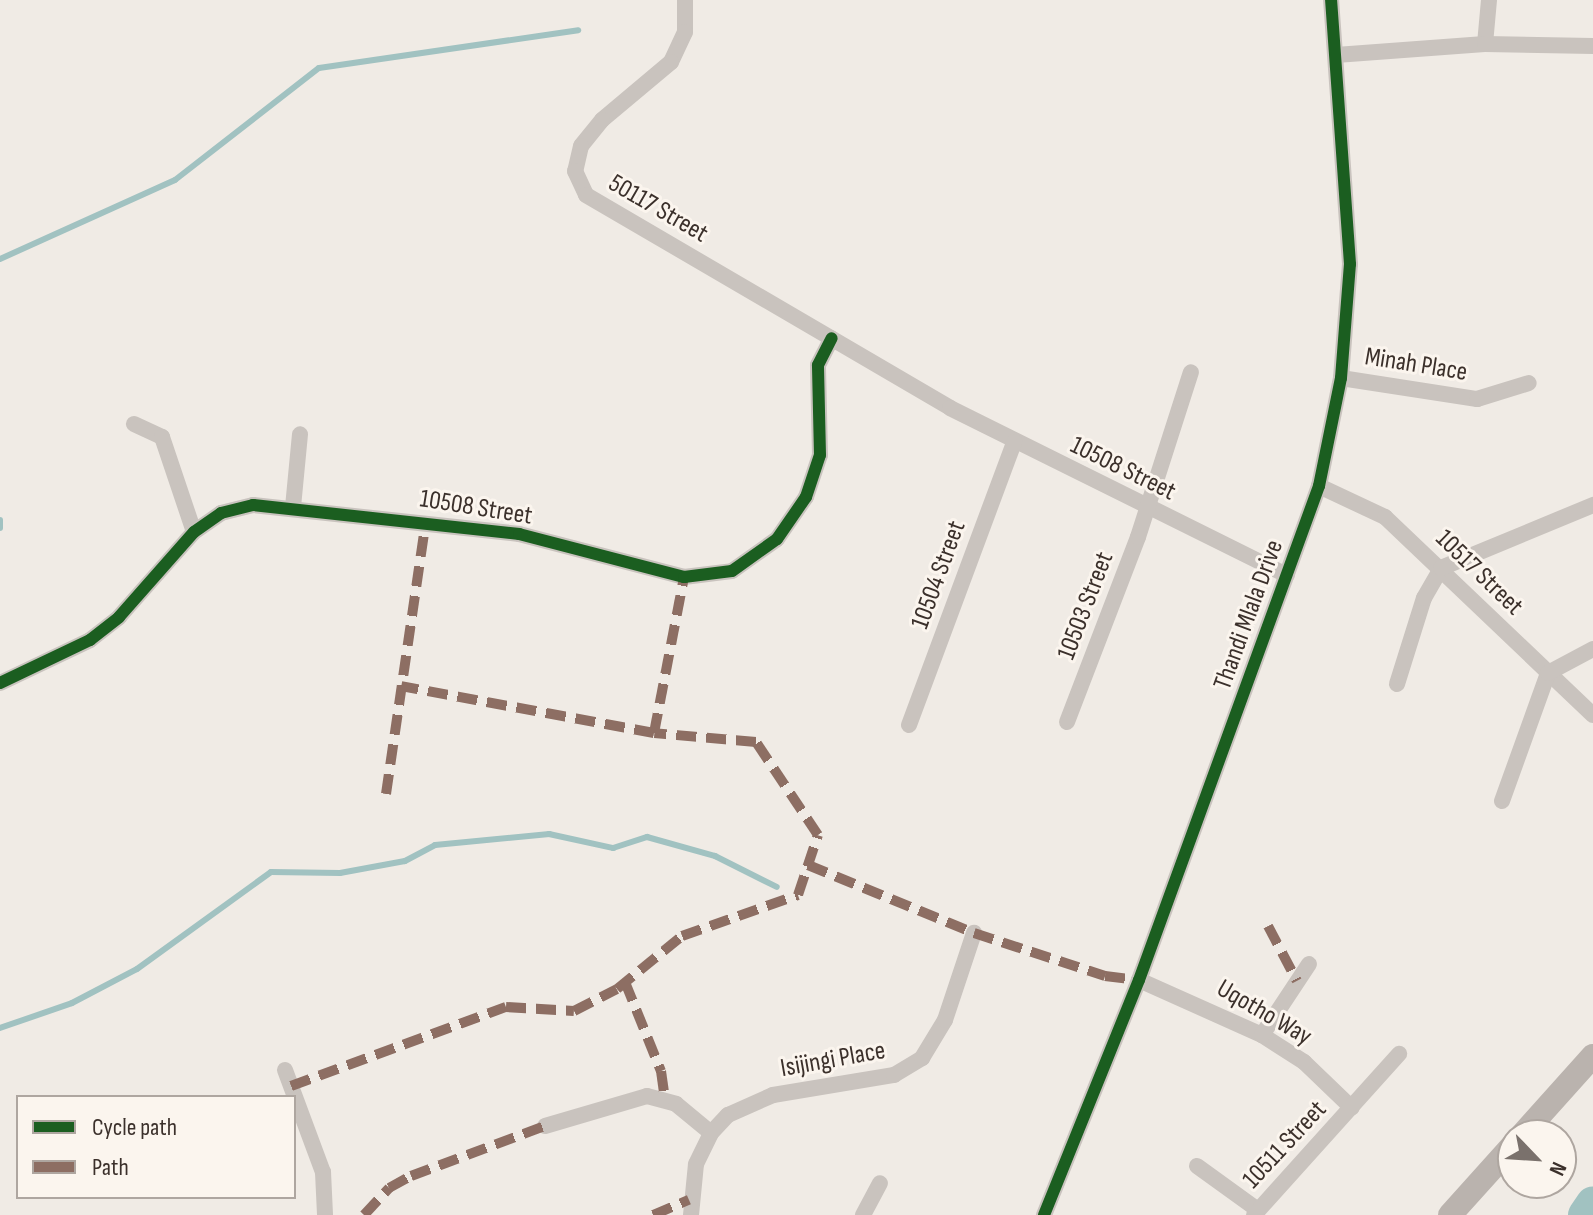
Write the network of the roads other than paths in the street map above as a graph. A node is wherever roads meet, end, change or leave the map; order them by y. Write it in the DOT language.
graph roads {
  1 [pos="685,0"];
  2 [pos="1331,0"];
  3 [pos="1489,0"];
  4 [pos="1485,44"];
  5 [pos="1593,46"];
  6 [pos="1336,55"];
  7 [pos="832,338"];
  8 [pos="1191,372"];
  9 [pos="1341,378"];
  10 [pos="1529,383"];
  11 [pos="134,424"];
  12 [pos="300,434"];
  13 [pos="1014,442"];
  14 [pos="1319,486"];
  15 [pos="1593,505"];
  16 [pos="293,507"];
  17 [pos="1148,508"];
  18 [pos="194,532"];
  19 [pos="1441,568"];
  20 [pos="1287,575"];
  21 [pos="1593,649"];
  22 [pos="1548,673"];
  23 [pos="0,683"];
  24 [pos="1397,684"];
  25 [pos="1593,715"];
  26 [pos="1067,722"];
  27 [pos="909,725"];
  28 [pos="1502,801"];
  29 [pos="974,933"];
  30 [pos="1309,964"];
  31 [pos="1139,980"];
  32 [pos="1262,1035"];
  33 [pos="1399,1054"];
  34 [pos="1593,1056"];
  35 [pos="285,1070"];
  36 [pos="294,1095"];
  37 [pos="296,1100"];
  38 [pos="1352,1108"];
  39 [pos="1536,1119"];
  40 [pos="545,1126"];
  41 [pos="711,1133"];
  42 [pos="1497,1163"];
  43 [pos="1197,1166"];
  44 [pos="880,1183"];
  45 [pos="1256,1212"];
  46 [pos="325,1215"];
  47 [pos="691,1215"];
  48 [pos="863,1215"];
  49 [pos="1044,1215"];
  50 [pos="1450,1215"];
  1 -- 7 [label="street, 50117 Street"];
  2 -- 6 [label="street, Thandi Mlala Drive"];
  3 -- 4 [label="street"];
  4 -- 5 [label="street"];
  4 -- 6 [label="street"];
  6 -- 9 [label="street, Thandi Mlala Drive"];
  7 -- 13 [label="street, 10508 Street"];
  7 -- 16 [label="street, 10508 Street"];
  8 -- 17 [label="street, 10503 Street"];
  9 -- 10 [label="street, Minah Place"];
  9 -- 14 [label="street, Thandi Mlala Drive"];
  11 -- 18 [label="street"];
  12 -- 16 [label="street"];
  13 -- 17 [label="street, 10508 Street"];
  13 -- 27 [label="street, 10504 Street"];
  14 -- 19 [label="street, 10517 Street"];
  14 -- 20 [label="street, Thandi Mlala Drive"];
  15 -- 19 [label="street"];
  16 -- 18 [label="street, 10508 Street"];
  17 -- 20 [label="street, 10508 Street"];
  17 -- 26 [label="street, 10503 Street"];
  18 -- 23 [label="street, 10508 Street"];
  19 -- 22 [label="street, 10517 Street"];
  19 -- 24 [label="street"];
  20 -- 31 [label="street, Thandi Mlala Drive"];
  21 -- 22 [label="street"];
  22 -- 25 [label="street, 10517 Street"];
  22 -- 28 [label="street"];
  29 -- 41 [label="street, Isijingi Place"];
  30 -- 32 [label="street"];
  31 -- 32 [label="street, Uqotho Way"];
  31 -- 49 [label="street, Thandi Mlala Drive"];
  32 -- 38 [label="street, Uqotho Way"];
  33 -- 38 [label="street, 10511 Street"];
  34 -- 39 [label="main road"];
  35 -- 36 [label="street"];
  37 -- 46 [label="street"];
  38 -- 45 [label="street, 10511 Street"];
  40 -- 41 [label="street"];
  41 -- 47 [label="street, Isijingi Place"];
  42 -- 50 [label="main road"];
  43 -- 45 [label="street"];
  44 -- 48 [label="street"];
}
